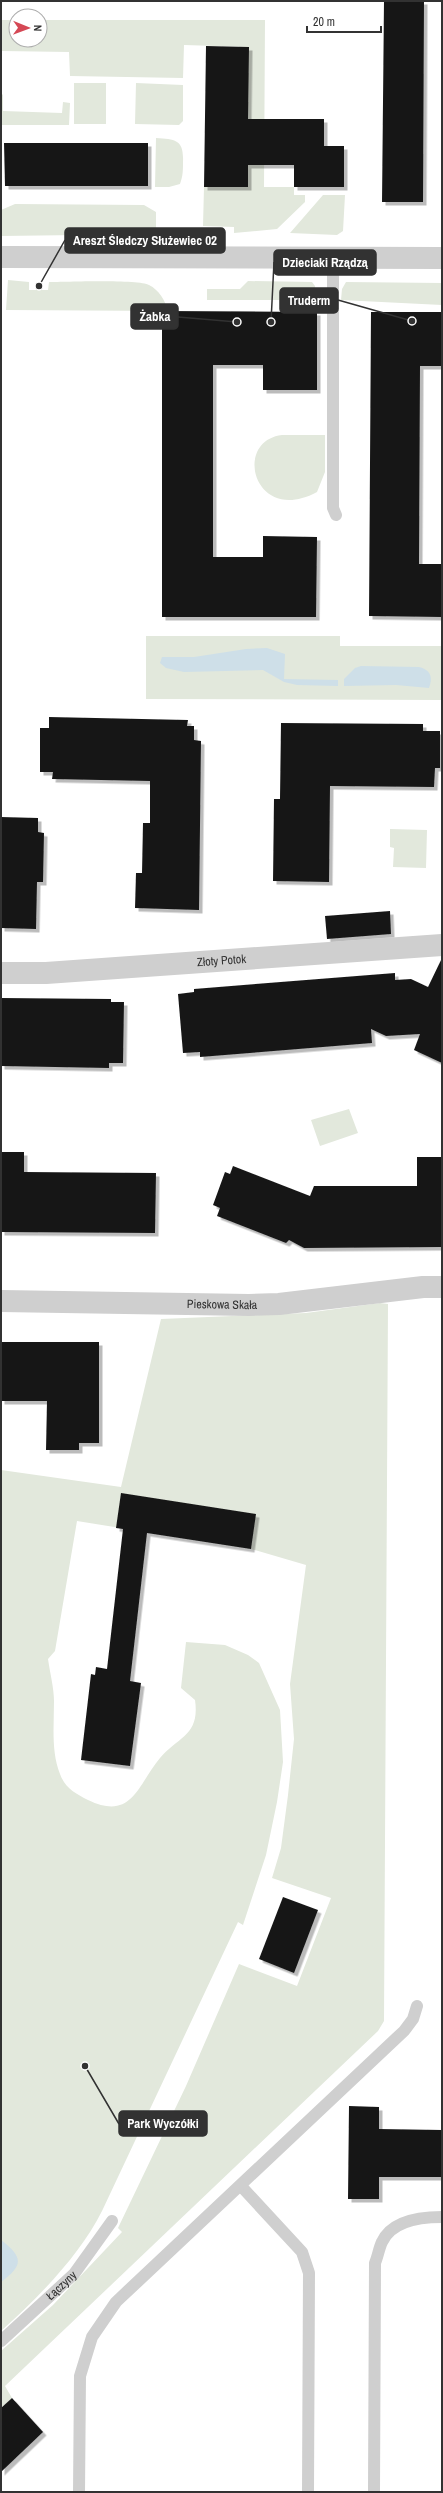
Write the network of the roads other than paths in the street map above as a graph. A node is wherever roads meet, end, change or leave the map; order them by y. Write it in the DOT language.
graph roads {
  1 [pos="1,257"];
  2 [pos="333,257"];
  3 [pos="442,258"];
  4 [pos="336,515"];
  5 [pos="442,945"];
  6 [pos="1,973"];
  7 [pos="442,1287"];
  8 [pos="1,1301"];
  9 [pos="417,2006"];
  10 [pos="241,2186"];
  11 [pos="442,2217"];
  12 [pos="112,2221"];
  13 [pos="1,2340"];
  14 [pos="79,2492"];
  15 [pos="308,2492"];
  16 [pos="374,2492"];
  1 -- 2 [label="street"];
  2 -- 3 [label="street"];
  2 -- 4 [label="lane"];
  5 -- 6 [label="street, Złoty Potok"];
  7 -- 8 [label="street, Pieskowa Skała"];
  9 -- 10 [label="lane"];
  10 -- 14 [label="lane"];
  10 -- 15 [label="lane"];
  11 -- 16 [label="lane"];
  12 -- 13 [label="lane, Łączyny"];
}
